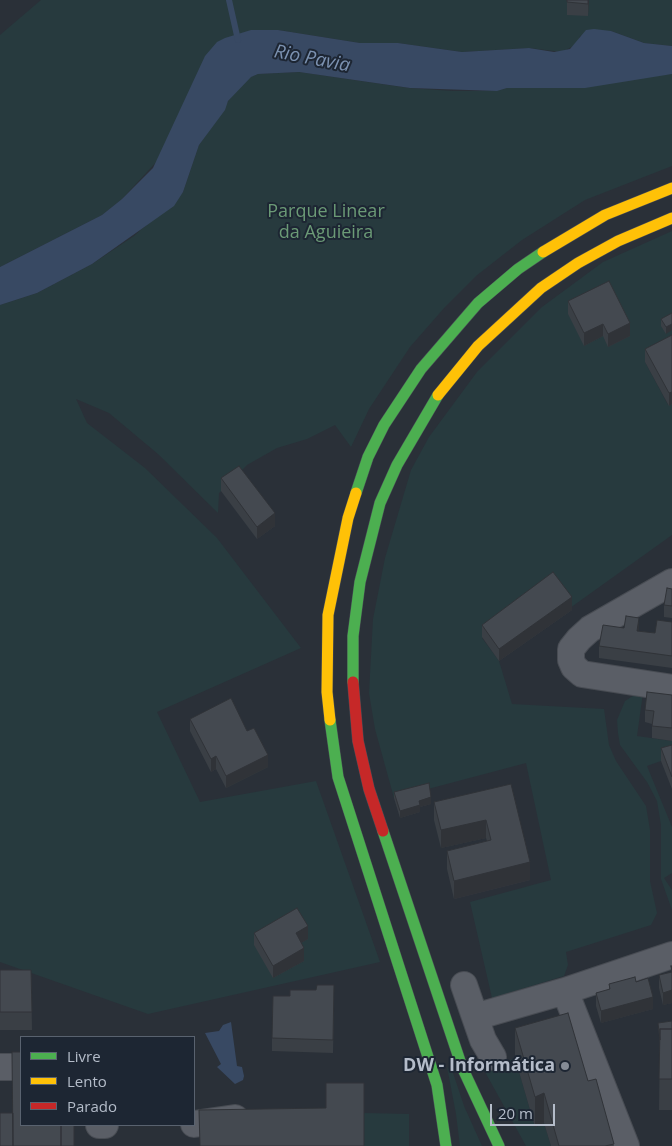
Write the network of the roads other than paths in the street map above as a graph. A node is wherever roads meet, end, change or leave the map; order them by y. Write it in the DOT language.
graph roads {
  1 [pos="672,188"];
  2 [pos="672,218"];
  3 [pos="672,582"];
  4 [pos="672,688"];
  5 [pos="672,955"];
  6 [pos="464,985"];
  7 [pos="565,991"];
  8 [pos="0,1067"];
  9 [pos="20,1067"];
  10 [pos="442,1114"];
  11 [pos="254,1115"];
  12 [pos="195,1121"];
  13 [pos="439,1146"];
  14 [pos="446,1146"];
  15 [pos="499,1146"];
  16 [pos="626,1146"];
  1 -- 10 [label="main road"];
  2 -- 15 [label="main road"];
  3 -- 4 [label="street"];
  5 -- 7 [label="street"];
  6 -- 7 [label="street"];
  7 -- 16 [label="street"];
  8 -- 9 [label="street"];
  10 -- 13 [label="main road"];
  10 -- 14 [label="main road"];
  11 -- 12 [label="street"];
}
